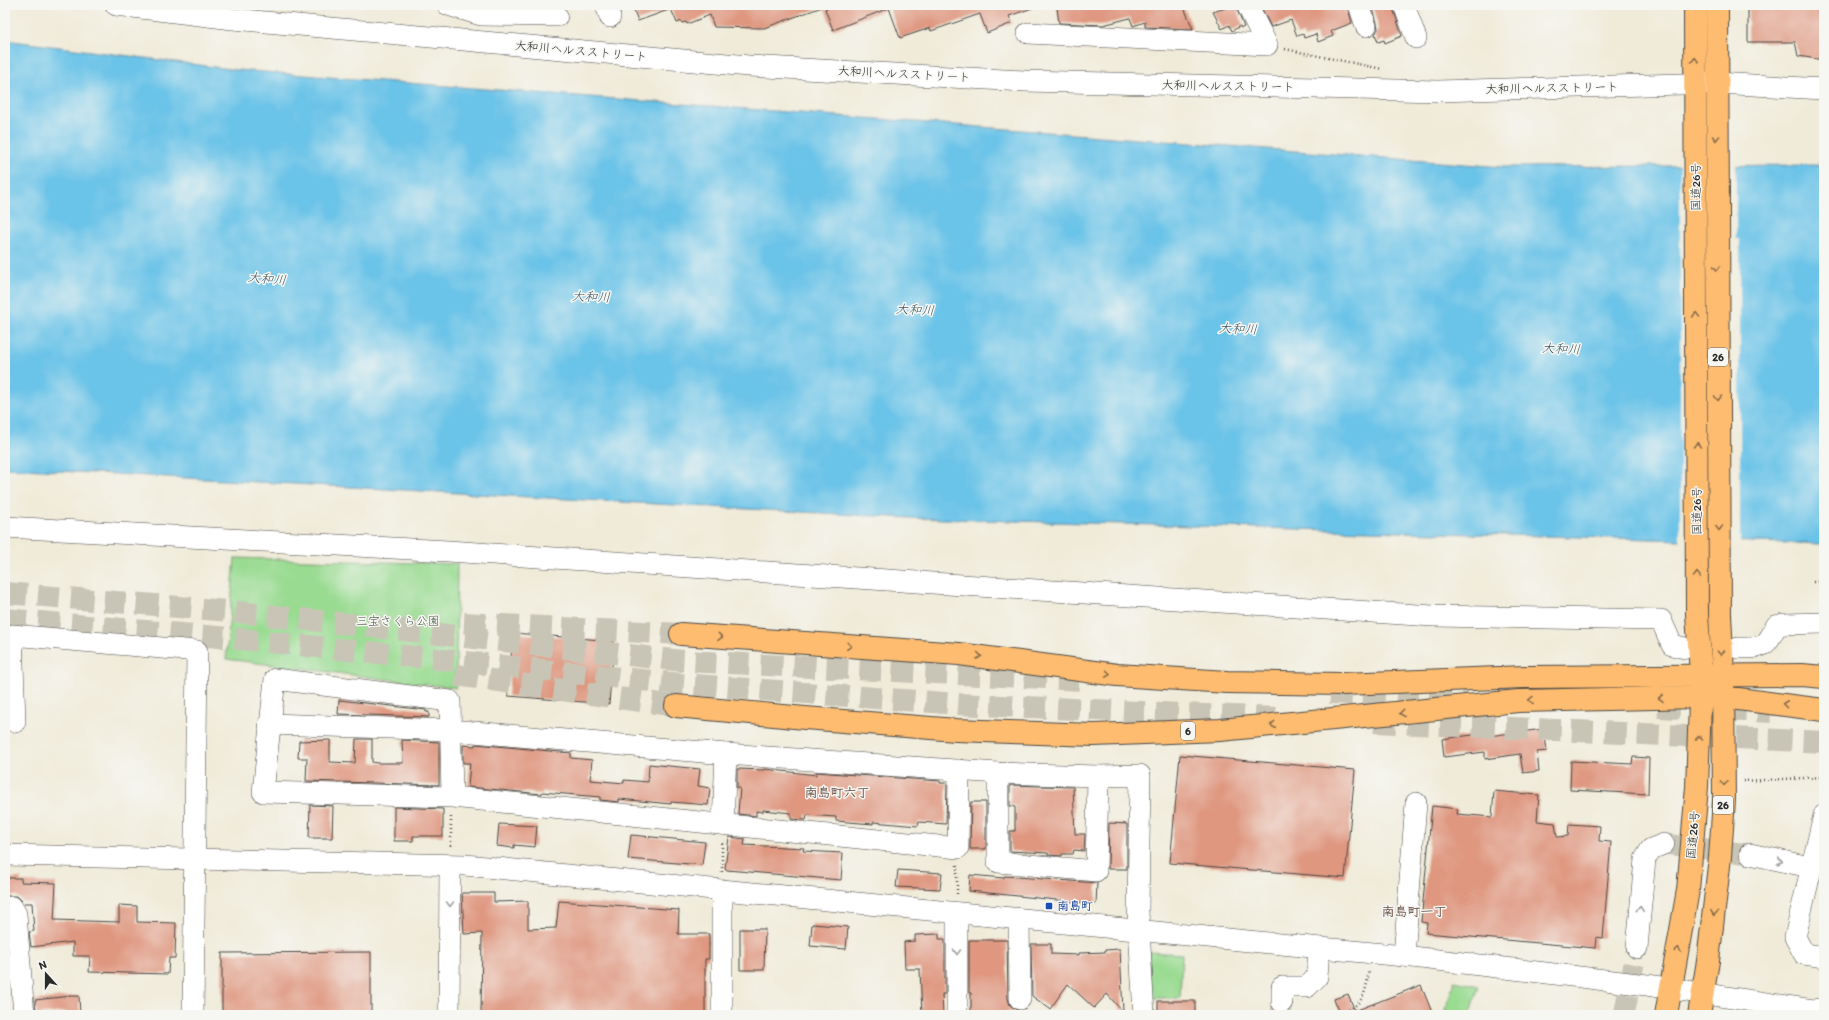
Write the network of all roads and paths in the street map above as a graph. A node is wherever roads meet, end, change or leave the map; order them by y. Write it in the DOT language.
graph roads {
  1 [pos="116,5"];
  2 [pos="448,5"];
  3 [pos="1247,5"];
  4 [pos="1359,5"];
  5 [pos="1404,5"];
  6 [pos="1695,5"];
  7 [pos="1717,5"];
  8 [pos="557,16"];
  9 [pos="1366,26"];
  10 [pos="1028,33"];
  11 [pos="1416,38"];
  12 [pos="1267,45"];
  13 [pos="1384,70"];
  14 [pos="1824,89"];
  15 [pos="1706,91"];
  16 [pos="5,527"];
  17 [pos="1824,581"];
  18 [pos="1813,582"];
  19 [pos="1824,623"];
  20 [pos="681,634"];
  21 [pos="1685,648"];
  22 [pos="1738,648"];
  23 [pos="1701,675"];
  24 [pos="1723,676"];
  25 [pos="1824,677"];
  26 [pos="1700,697"];
  27 [pos="1723,698"];
  28 [pos="676,706"];
  29 [pos="1824,710"];
  30 [pos="15,722"];
  31 [pos="269,724"];
  32 [pos="450,730"];
  33 [pos="726,754"];
  34 [pos="959,770"];
  35 [pos="998,773"];
  36 [pos="1098,776"];
  37 [pos="1824,777"];
  38 [pos="1738,781"];
  39 [pos="452,797"];
  40 [pos="1416,803"];
  41 [pos="1824,815"];
  42 [pos="723,824"];
  43 [pos="1664,844"];
  44 [pos="1750,854"];
  45 [pos="5,855"];
  46 [pos="195,859"];
  47 [pos="957,863"];
  48 [pos="450,865"];
  49 [pos="1810,867"];
  50 [pos="722,890"];
  51 [pos="5,908"];
  52 [pos="957,912"];
  53 [pos="1019,920"];
  54 [pos="1139,932"];
  55 [pos="1319,948"];
  56 [pos="1637,948"];
  57 [pos="1404,956"];
  58 [pos="1824,958"];
  59 [pos="1369,968"];
  60 [pos="1672,989"];
  61 [pos="1703,994"];
  62 [pos="1020,999"];
  63 [pos="1282,1002"];
  64 [pos="18,1009"];
  65 [pos="1819,1011"];
  66 [pos="1347,1012"];
  67 [pos="192,1015"];
  68 [pos="449,1015"];
  69 [pos="722,1015"];
  70 [pos="956,1015"];
  71 [pos="1144,1015"];
  72 [pos="1666,1015"];
  73 [pos="1699,1015"];
  1 -- 15 [label="street, 大和川ヘルスストリート"];
  2 -- 8 [label="street"];
  3 -- 12 [label="street"];
  4 -- 9 [label="street"];
  5 -- 11 [label="street"];
  15 -- 6 [label="highway, 国道26号 / 26, one-way"];
  7 -- 15 [label="highway, 国道26号 / 26"];
  10 -- 12 [label="street"];
  12 -- 13 [label="path"];
  14 -- 15 [label="street, 大和川ヘルスストリート"];
  23 -- 15 [label="highway, 国道26号 / 26, one-way"];
  15 -- 24 [label="highway, 国道26号 / 26, one-way"];
  16 -- 21 [label="street"];
  17 -- 18 [label="path"];
  19 -- 22 [label="street"];
  20 -- 23 [label="highway, one-way"];
  23 -- 24 [label="highway"];
  23 -- 26 [label="highway, 国道26号 / 26"];
  24 -- 25 [label="highway"];
  24 -- 27 [label="highway, 国道26号 / 26"];
  26 -- 27 [label="highway"];
  26 -- 28 [label="highway, 6, one-way"];
  60 -- 26 [label="highway, 国道26号 / 26, one-way"];
  29 -- 27 [label="highway, one-way"];
  27 -- 61 [label="highway, 国道26号 / 26, one-way"];
  30 -- 46 [label="street"];
  31 -- 32 [label="street"];
  31 -- 32 [label="street"];
  31 -- 39 [label="street"];
  32 -- 33 [label="street"];
  32 -- 39 [label="street"];
  33 -- 34 [label="street"];
  33 -- 42 [label="street"];
  34 -- 35 [label="street"];
  34 -- 42 [label="street"];
  35 -- 36 [label="street"];
  35 -- 36 [label="street"];
  36 -- 54 [label="street"];
  37 -- 38 [label="path"];
  39 -- 42 [label="street"];
  39 -- 48 [label="path"];
  40 -- 57 [label="street"];
  41 -- 49 [label="street"];
  42 -- 50 [label="path"];
  56 -- 43 [label="street, one-way"];
  44 -- 49 [label="street, one-way"];
  45 -- 46 [label="street"];
  46 -- 48 [label="street"];
  46 -- 67 [label="street"];
  47 -- 52 [label="path"];
  48 -- 50 [label="street"];
  48 -- 68 [label="street, one-way"];
  49 -- 58 [label="street"];
  50 -- 52 [label="street"];
  50 -- 69 [label="street"];
  51 -- 64 [label="street"];
  52 -- 53 [label="street"];
  52 -- 70 [label="street, one-way"];
  53 -- 54 [label="street"];
  53 -- 62 [label="street"];
  54 -- 55 [label="street"];
  54 -- 71 [label="street"];
  55 -- 57 [label="street"];
  55 -- 63 [label="street"];
  57 -- 60 [label="street"];
  59 -- 66 [label="path"];
  60 -- 61 [label="street"];
  60 -- 72 [label="highway, 国道26号 / 26"];
  61 -- 65 [label="street"];
  61 -- 73 [label="highway, 国道26号 / 26"];
}
